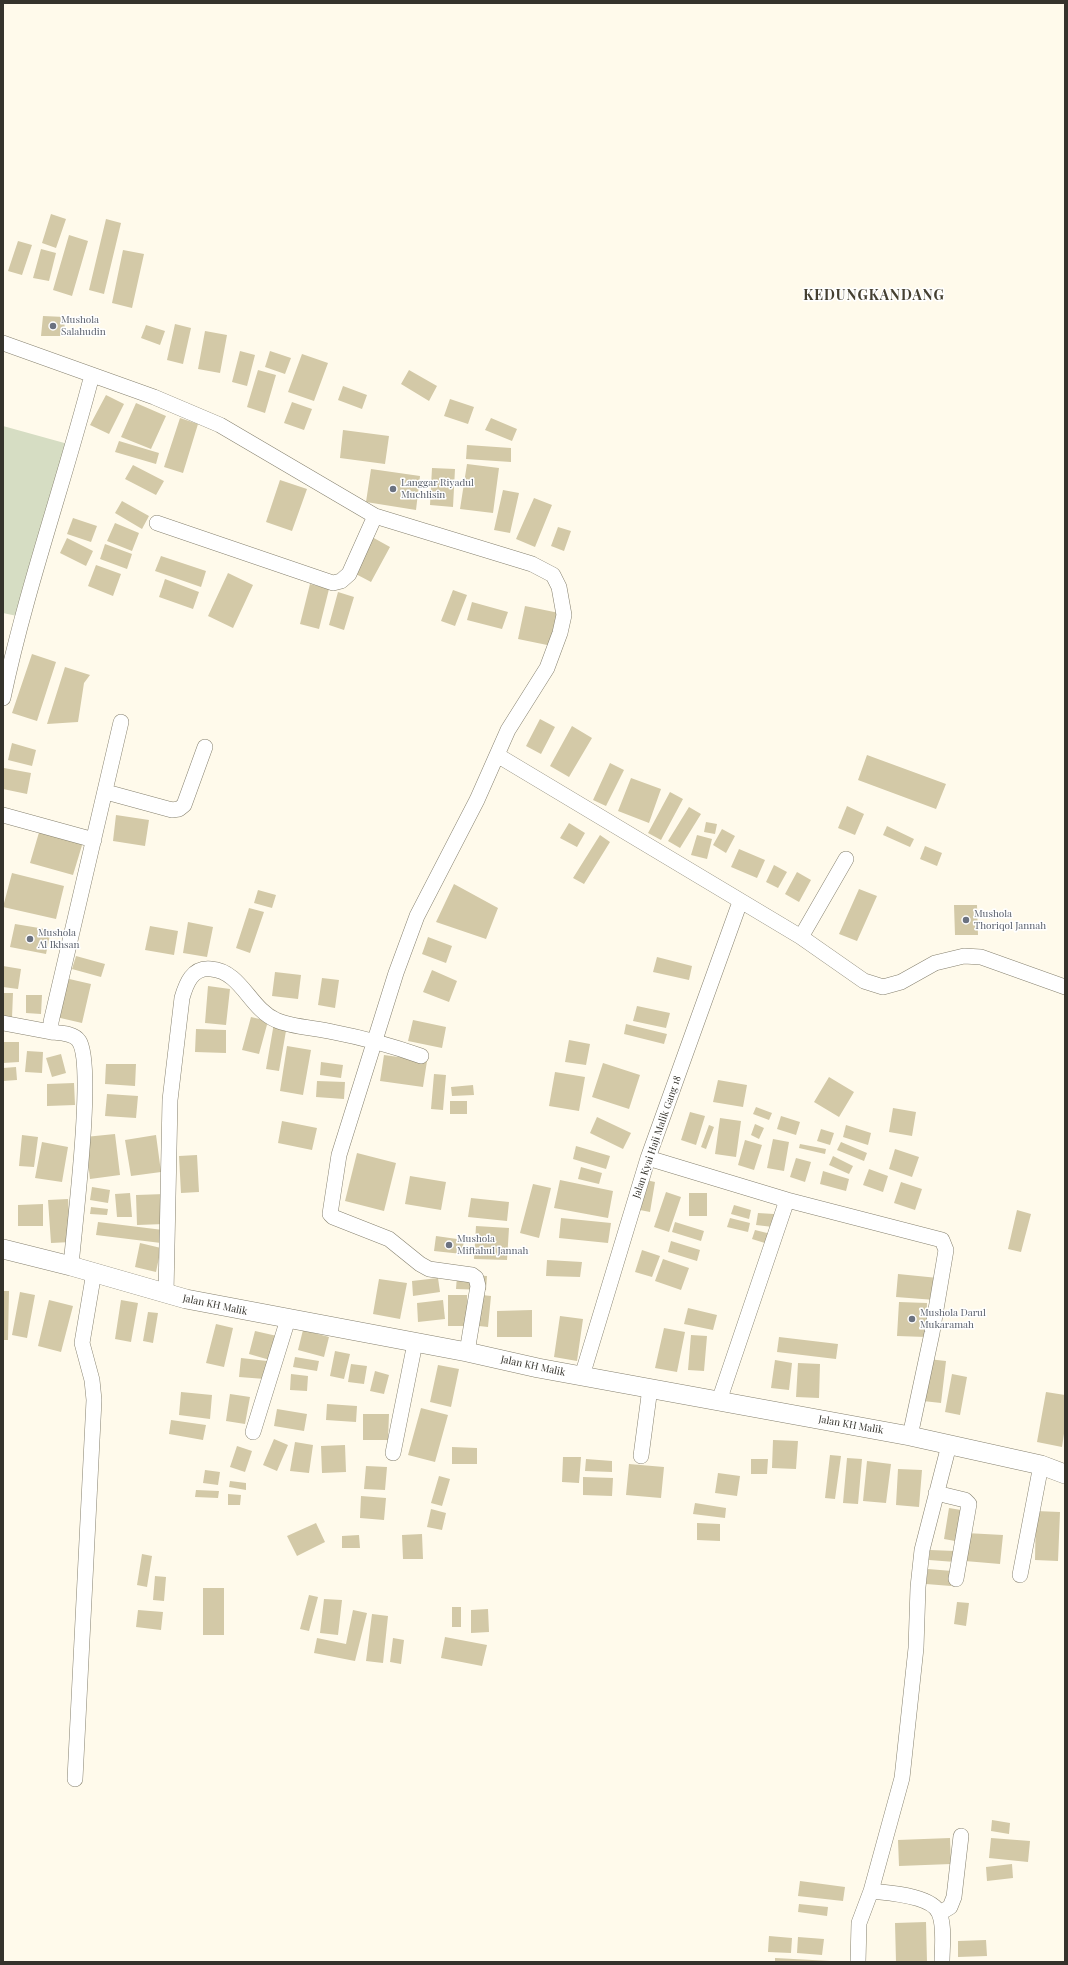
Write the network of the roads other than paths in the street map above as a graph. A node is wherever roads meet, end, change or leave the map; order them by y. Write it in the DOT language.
graph roads {
  1 [pos="3,343"];
  2 [pos="92,375"];
  3 [pos="374,516"];
  4 [pos="157,524"];
  5 [pos="3,698"];
  6 [pos="121,722"];
  7 [pos="205,747"];
  8 [pos="497,755"];
  9 [pos="106,792"];
  10 [pos="3,815"];
  11 [pos="94,840"];
  12 [pos="846,859"];
  13 [pos="740,902"];
  14 [pos="801,937"];
  15 [pos="1065,987"];
  16 [pos="3,1023"];
  17 [pos="51,1032"];
  18 [pos="375,1040"];
  19 [pos="421,1056"];
  20 [pos="648,1158"];
  21 [pos="787,1200"];
  22 [pos="3,1249"];
  23 [pos="71,1266"];
  24 [pos="94,1272"];
  25 [pos="166,1293"];
  26 [pos="288,1319"];
  27 [pos="415,1343"];
  28 [pos="468,1352"];
  29 [pos="582,1376"];
  30 [pos="650,1388"];
  31 [pos="719,1401"];
  32 [pos="253,1432"];
  33 [pos="910,1436"];
  34 [pos="949,1444"];
  35 [pos="393,1453"];
  36 [pos="641,1456"];
  37 [pos="1041,1465"];
  38 [pos="1065,1474"];
  39 [pos="936,1493"];
  40 [pos="1020,1575"];
  41 [pos="956,1579"];
  42 [pos="75,1779"];
  43 [pos="961,1836"];
  44 [pos="871,1891"];
  45 [pos="940,1914"];
  46 [pos="858,1962"];
  47 [pos="942,1962"];
  1 -- 2 [label="street"];
  2 -- 3 [label="street"];
  2 -- 5 [label="street"];
  3 -- 4 [label="street"];
  3 -- 8 [label="street"];
  6 -- 9 [label="street"];
  7 -- 9 [label="street"];
  8 -- 13 [label="street"];
  8 -- 18 [label="street"];
  9 -- 11 [label="street"];
  10 -- 11 [label="street"];
  11 -- 17 [label="street"];
  12 -- 14 [label="street"];
  13 -- 14 [label="street"];
  13 -- 20 [label="street, Jalan Kyai Haji Malik Gang 18"];
  14 -- 15 [label="street"];
  16 -- 17 [label="street"];
  17 -- 23 [label="street"];
  18 -- 19 [label="street"];
  18 -- 25 [label="street"];
  18 -- 28 [label="street"];
  20 -- 21 [label="street"];
  20 -- 29 [label="street, Jalan Kyai Haji Malik Gang 18"];
  21 -- 31 [label="street"];
  21 -- 33 [label="street"];
  22 -- 23 [label="street, Jalan KH Malik"];
  23 -- 24 [label="street, Jalan KH Malik"];
  24 -- 25 [label="street, Jalan KH Malik"];
  24 -- 42 [label="street"];
  25 -- 26 [label="street, Jalan KH Malik"];
  26 -- 27 [label="street, Jalan KH Malik"];
  26 -- 32 [label="street"];
  27 -- 28 [label="street, Jalan KH Malik"];
  27 -- 35 [label="street"];
  28 -- 29 [label="street, Jalan KH Malik"];
  29 -- 30 [label="street, Jalan KH Malik"];
  30 -- 31 [label="street, Jalan KH Malik"];
  30 -- 36 [label="street"];
  31 -- 33 [label="street, Jalan KH Malik"];
  33 -- 34 [label="street, Jalan KH Malik"];
  34 -- 37 [label="street, Jalan KH Malik"];
  34 -- 39 [label="street"];
  37 -- 38 [label="street, Jalan KH Malik"];
  37 -- 40 [label="street"];
  39 -- 41 [label="street"];
  39 -- 44 [label="street"];
  43 -- 45 [label="street"];
  44 -- 45 [label="street"];
  44 -- 46 [label="street"];
  45 -- 47 [label="street"];
}
